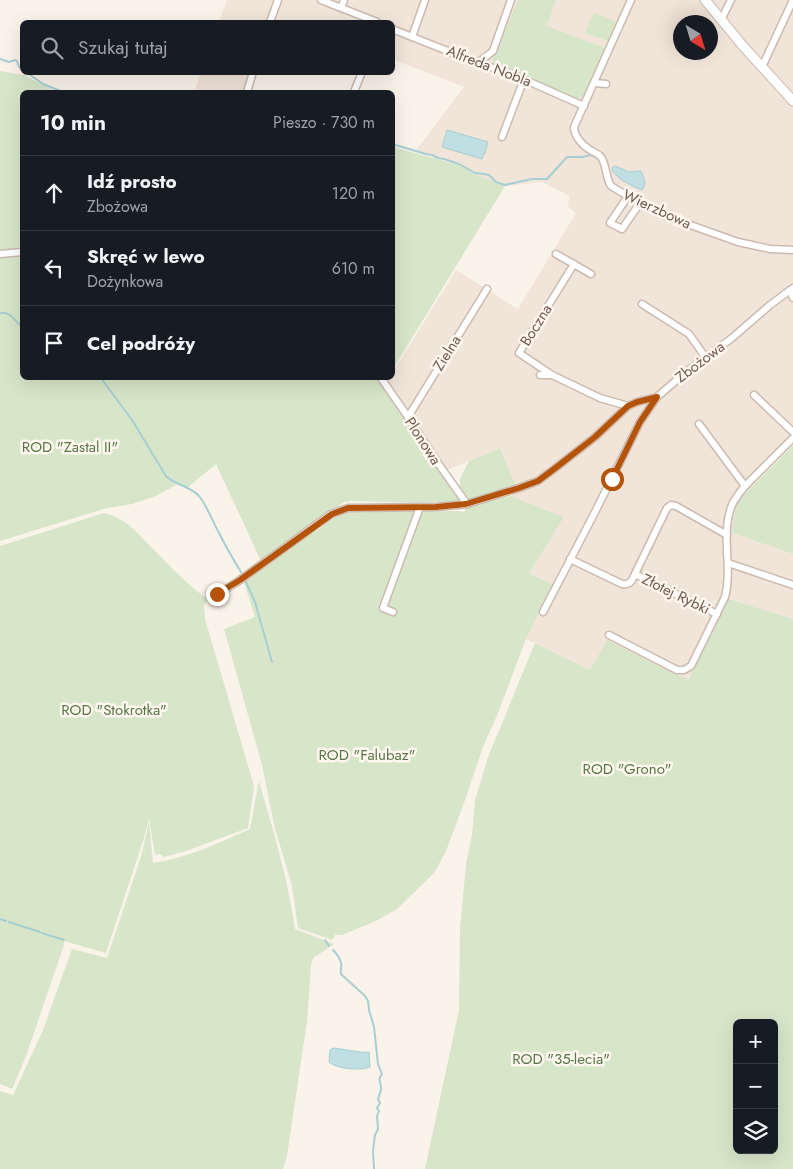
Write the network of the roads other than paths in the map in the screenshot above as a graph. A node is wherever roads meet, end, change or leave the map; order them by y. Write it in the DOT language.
graph roads {
  1 [pos="278,0"];
  2 [pos="321,0"];
  3 [pos="344,0"];
  4 [pos="425,0"];
  5 [pos="511,0"];
  6 [pos="632,0"];
  7 [pos="705,0"];
  8 [pos="731,0"];
  9 [pos="793,0"];
  10 [pos="341,8"];
  11 [pos="271,20"];
  12 [pos="372,20"];
  13 [pos="721,20"];
  14 [pos="395,30"];
  15 [pos="412,37"];
  16 [pos="478,63"];
  17 [pos="762,67"];
  18 [pos="253,75"];
  19 [pos="361,75"];
  20 [pos="524,79"];
  21 [pos="595,83"];
  22 [pos="606,84"];
  23 [pos="248,90"];
  24 [pos="355,90"];
  25 [pos="793,101"];
  26 [pos="584,106"];
  27 [pos="502,137"];
  28 [pos="628,196"];
  29 [pos="640,203"];
  30 [pos="793,250"];
  31 [pos="20,252"];
  32 [pos="0,254"];
  33 [pos="556,254"];
  34 [pos="574,264"];
  35 [pos="591,274"];
  36 [pos="487,289"];
  37 [pos="791,289"];
  38 [pos="793,298"];
  39 [pos="642,304"];
  40 [pos="706,358"];
  41 [pos="540,375"];
  42 [pos="552,375"];
  43 [pos="382,380"];
  44 [pos="754,396"];
  45 [pos="657,397"];
  46 [pos="628,406"];
  47 [pos="408,417"];
  48 [pos="700,424"];
  49 [pos="793,432"];
  50 [pos="793,438"];
  51 [pos="745,486"];
  52 [pos="466,504"];
  53 [pos="420,507"];
  54 [pos="727,536"];
  55 [pos="570,560"];
  56 [pos="728,563"];
  57 [pos="635,574"];
  58 [pos="793,585"];
  59 [pos="217,594"];
  60 [pos="393,612"];
  61 [pos="543,612"];
  62 [pos="717,614"];
  63 [pos="609,635"];
  1 -- 11 [label="street"];
  2 -- 10 [label="street"];
  3 -- 10 [label="street"];
  4 -- 15 [label="street"];
  5 -- 16 [label="street"];
  6 -- 21 [label="street, Wierzbowa"];
  7 -- 13 [label="main road"];
  8 -- 13 [label="street"];
  9 -- 17 [label="street"];
  10 -- 12 [label="street"];
  13 -- 17 [label="main road"];
  14 -- 15 [label="street, Alfreda Nobla"];
  15 -- 16 [label="street, Alfreda Nobla"];
  16 -- 20 [label="street, Alfreda Nobla"];
  17 -- 25 [label="main road"];
  18 -- 23 [label="street"];
  19 -- 24 [label="street"];
  20 -- 26 [label="street, Alfreda Nobla"];
  20 -- 27 [label="street"];
  21 -- 22 [label="street"];
  21 -- 26 [label="street, Wierzbowa"];
  26 -- 28 [label="street, Wierzbowa"];
  28 -- 29 [label="street, Wierzbowa"];
  28 -- 29 [label="street"];
  29 -- 30 [label="street, Wierzbowa"];
  31 -- 32 [label="street"];
  33 -- 34 [label="street"];
  34 -- 35 [label="street"];
  34 -- 42 [label="street, Boczna"];
  36 -- 47 [label="street, Zielna"];
  37 -- 38 [label="street"];
  37 -- 40 [label="street, Zbożowa"];
  39 -- 40 [label="street"];
  40 -- 45 [label="street, Zbożowa"];
  41 -- 42 [label="street, Boczna"];
  42 -- 46 [label="street, Boczna"];
  43 -- 47 [label="street, Plonowa"];
  44 -- 49 [label="street"];
  45 -- 46 [label="street"];
  45 -- 55 [label="street, Zbożowa"];
  46 -- 52 [label="street"];
  47 -- 52 [label="street, Plonowa"];
  48 -- 51 [label="street"];
  50 -- 51 [label="street"];
  51 -- 54 [label="street"];
  52 -- 53 [label="street"];
  53 -- 59 [label="street"];
  53 -- 60 [label="street"];
  54 -- 56 [label="street"];
  54 -- 57 [label="street"];
  55 -- 57 [label="street"];
  55 -- 61 [label="street, Zbożowa"];
  56 -- 58 [label="street"];
  56 -- 62 [label="street"];
  57 -- 62 [label="street, Złotej Rybki"];
  62 -- 63 [label="street"];
}
